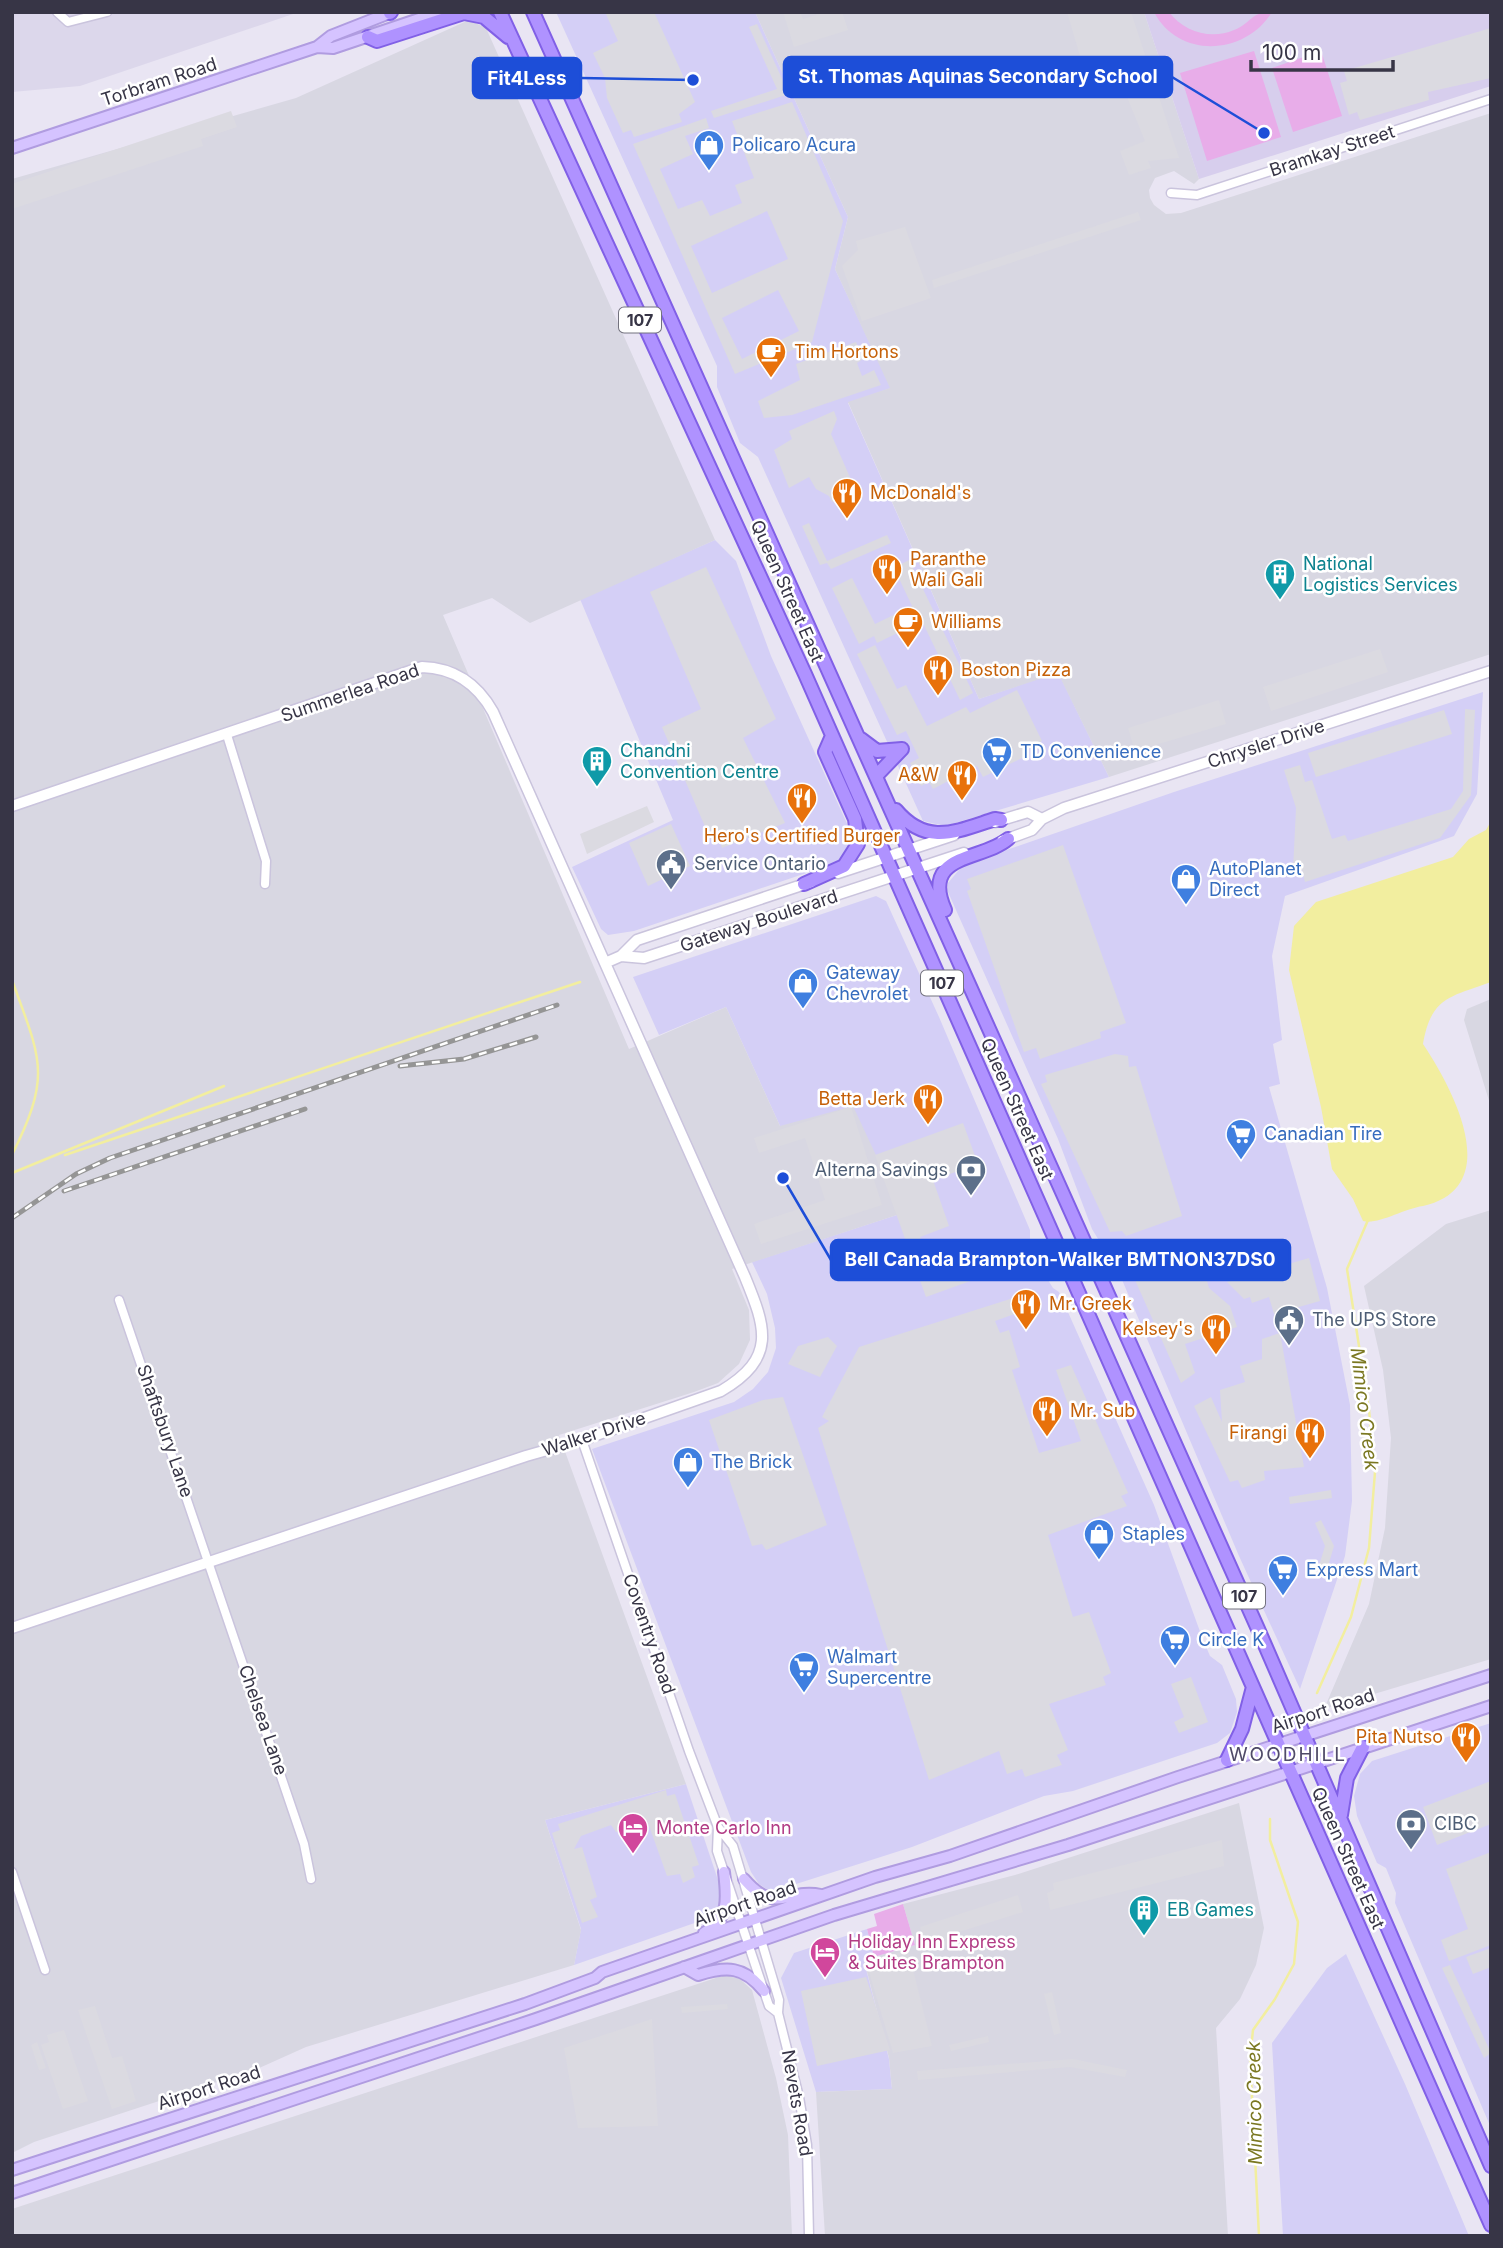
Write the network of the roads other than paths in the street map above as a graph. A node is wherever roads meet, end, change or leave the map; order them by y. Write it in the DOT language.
graph roads {
  1 [pos="57,12"];
  2 [pos="107,12"];
  3 [pos="391,12"];
  4 [pos="440,12"];
  5 [pos="500,12"];
  6 [pos="533,12"];
  7 [pos="543,12"];
  8 [pos="368,37"];
  9 [pos="317,47"];
  10 [pos="528,74"];
  11 [pos="563,81"];
  12 [pos="1491,99"];
  13 [pos="12,148"];
  14 [pos="1171,193"];
  15 [pos="1491,671"];
  16 [pos="227,735"];
  17 [pos="832,736"];
  18 [pos="858,736"];
  19 [pos="876,776"];
  20 [pos="12,806"];
  21 [pos="1042,819"];
  22 [pos="1001,820"];
  23 [pos="1008,839"];
  24 [pos="909,849"];
  25 [pos="886,857"];
  26 [pos="918,868"];
  27 [pos="895,876"];
  28 [pos="265,884"];
  29 [pos="804,884"];
  30 [pos="621,956"];
  31 [pos="957,956"];
  32 [pos="605,963"];
  33 [pos="119,1300"];
  34 [pos="582,1440"];
  35 [pos="210,1562"];
  36 [pos="12,1628"];
  37 [pos="1491,1675"];
  38 [pos="1253,1687"];
  39 [pos="1491,1706"];
  40 [pos="1305,1735"];
  41 [pos="1278,1744"];
  42 [pos="1363,1747"];
  43 [pos="1227,1760"];
  44 [pos="1317,1762"];
  45 [pos="1290,1771"];
  46 [pos="1341,1815"];
  47 [pos="718,1827"];
  48 [pos="12,1872"];
  49 [pos="724,1872"];
  50 [pos="311,1879"];
  51 [pos="744,1879"];
  52 [pos="824,1895"];
  53 [pos="756,1919"];
  54 [pos="741,1924"];
  55 [pos="761,1940"];
  56 [pos="689,1942"];
  57 [pos="748,1945"];
  58 [pos="684,1967"];
  59 [pos="45,1970"];
  60 [pos="764,1991"];
  61 [pos="778,2013"];
  62 [pos="1421,2066"];
  63 [pos="1462,2100"];
  64 [pos="1491,2166"];
  65 [pos="12,2170"];
  66 [pos="12,2193"];
  67 [pos="1491,2225"];
  68 [pos="809,2236"];
  1 -- 2 [label="street"];
  3 -- 9 [label="main road, Torbram Road"];
  4 -- 8 [label="main road, Torbram Road"];
  5 -- 10 [label="main road, Queen Street East / 107"];
  6 -- 11 [label="main road, Queen Street East / 107"];
  7 -- 11 [label="main road"];
  8 -- 9 [label="main road, Torbram Road"];
  8 -- 10 [label="main road"];
  9 -- 13 [label="main road, Torbram Road"];
  10 -- 17 [label="main road, Queen Street East / 107"];
  11 -- 18 [label="main road, Queen Street East / 107"];
  12 -- 14 [label="street, Bramkay Street"];
  15 -- 21 [label="street, Chrysler Drive"];
  16 -- 20 [label="street, Summerlea Road"];
  16 -- 28 [label="street"];
  16 -- 32 [label="street, Summerlea Road"];
  17 -- 25 [label="main road, Queen Street East / 107"];
  17 -- 29 [label="main road"];
  18 -- 19 [label="main road, Queen Street East / 107"];
  18 -- 19 [label="main road"];
  19 -- 22 [label="main road"];
  19 -- 24 [label="main road, Queen Street East / 107"];
  21 -- 22 [label="street, Chrysler Drive"];
  21 -- 23 [label="street, Chrysler Drive"];
  22 -- 24 [label="street, Chrysler Drive"];
  23 -- 26 [label="street, Chrysler Drive"];
  23 -- 31 [label="main road"];
  24 -- 25 [label="street, Gateway Boulevard"];
  24 -- 26 [label="main road, Queen Street East / 107"];
  25 -- 27 [label="main road, Queen Street East / 107"];
  25 -- 29 [label="street, Gateway Boulevard"];
  26 -- 27 [label="street, Chrysler Drive"];
  26 -- 31 [label="main road, Queen Street East / 107"];
  27 -- 30 [label="street, Gateway Boulevard"];
  27 -- 38 [label="main road, Queen Street East / 107"];
  29 -- 30 [label="street, Gateway Boulevard"];
  30 -- 32 [label="street, Gateway Boulevard"];
  31 -- 40 [label="main road, Queen Street East / 107"];
  32 -- 34 [label="street, Walker Drive"];
  33 -- 35 [label="street, Shaftsbury Lane"];
  34 -- 35 [label="street, Walker Drive"];
  34 -- 47 [label="street, Coventry Road"];
  35 -- 36 [label="street, Walker Drive"];
  35 -- 50 [label="street, Chelsea Lane"];
  37 -- 40 [label="main road, Airport Road"];
  38 -- 41 [label="main road, Queen Street East / 107"];
  38 -- 43 [label="main road"];
  39 -- 42 [label="main road"];
  40 -- 41 [label="main road, Airport Road"];
  40 -- 44 [label="main road, Queen Street East / 107"];
  41 -- 43 [label="main road, Airport Road"];
  41 -- 45 [label="main road, Queen Street East / 107"];
  42 -- 44 [label="main road"];
  42 -- 46 [label="main road"];
  43 -- 52 [label="main road, Airport Road"];
  44 -- 45 [label="main road"];
  44 -- 46 [label="main road, Queen Street East / 107"];
  45 -- 55 [label="main road"];
  45 -- 62 [label="main road, Queen Street East / 107"];
  46 -- 63 [label="main road, Queen Street East / 107"];
  47 -- 49 [label="street, Coventry Road"];
  47 -- 51 [label="street, Coventry Road"];
  48 -- 59 [label="street"];
  49 -- 54 [label="street, Coventry Road"];
  49 -- 56 [label="main road"];
  51 -- 52 [label="main road"];
  51 -- 53 [label="street, Coventry Road"];
  52 -- 53 [label="main road, Airport Road"];
  53 -- 54 [label="main road, Airport Road"];
  53 -- 55 [label="street, Coventry Road"];
  54 -- 56 [label="main road, Airport Road"];
  54 -- 57 [label="street, Coventry Road"];
  55 -- 57 [label="main road"];
  55 -- 61 [label="street, Nevets Road"];
  56 -- 65 [label="main road, Airport Road"];
  57 -- 58 [label="main road"];
  57 -- 60 [label="street, Nevets Road"];
  58 -- 60 [label="main road"];
  58 -- 66 [label="main road"];
  60 -- 61 [label="street, Nevets Road"];
  61 -- 68 [label="street, Nevets Road"];
  62 -- 63 [label="main road"];
  62 -- 67 [label="main road, Queen Street East / 107"];
  63 -- 64 [label="main road, Queen Street East / 107"];
}
